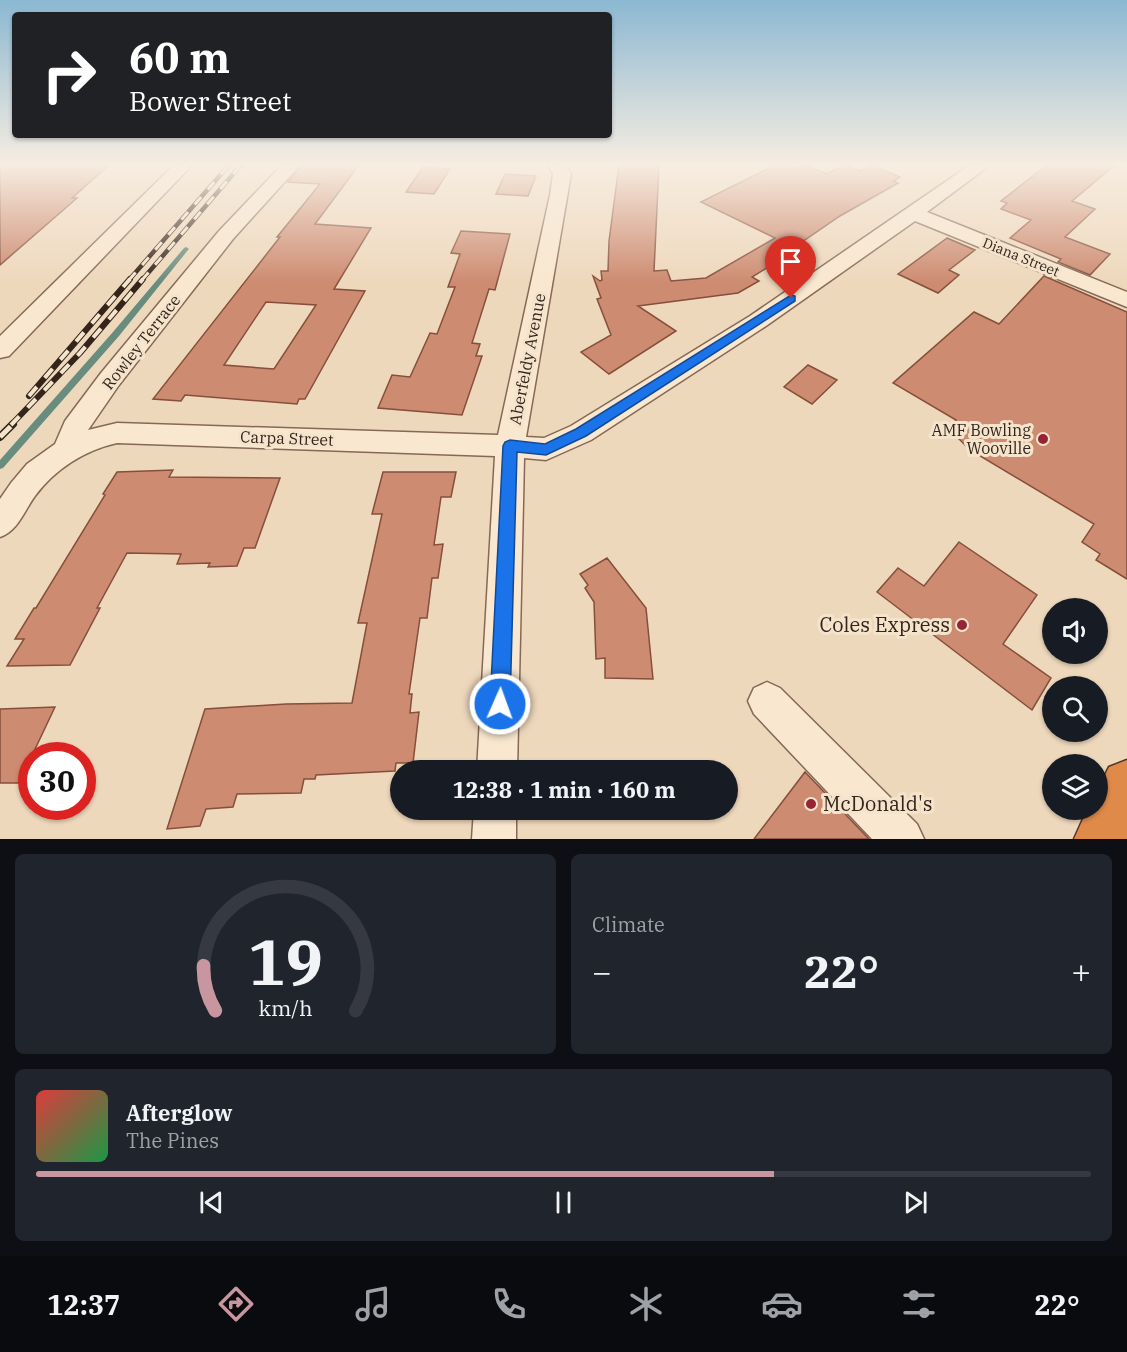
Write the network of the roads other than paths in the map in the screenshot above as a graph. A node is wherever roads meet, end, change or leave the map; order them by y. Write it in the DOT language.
graph roads {
  1 [pos="145,204"];
  2 [pos="256,204"];
  3 [pos="558,204"];
  4 [pos="927,204"];
  5 [pos="915,213"];
  6 [pos="1127,300"];
  7 [pos="0,350"];
  8 [pos="510,446"];
  9 [pos="67,450"];
  10 [pos="0,524"];
  11 [pos="767,701"];
  12 [pos="497,760"];
  13 [pos="1127,785"];
  14 [pos="495,820"];
  15 [pos="494,839"];
  16 [pos="902,839"];
  17 [pos="1101,839"];
  1 -- 7 [label="street"];
  2 -- 9 [label="street, Rowley Terrace"];
  3 -- 8 [label="street, Aberfeldy Avenue"];
  4 -- 5 [label="street, Carpa Street"];
  5 -- 6 [label="street, Diana Street"];
  5 -- 8 [label="street, Carpa Street"];
  8 -- 9 [label="street, Carpa Street"];
  8 -- 12 [label="street, Aberfeldy Avenue"];
  9 -- 10 [label="street, Rowley Terrace"];
  11 -- 16 [label="street"];
  13 -- 17 [label="highway"];
  14 -- 15 [label="street"];
}
